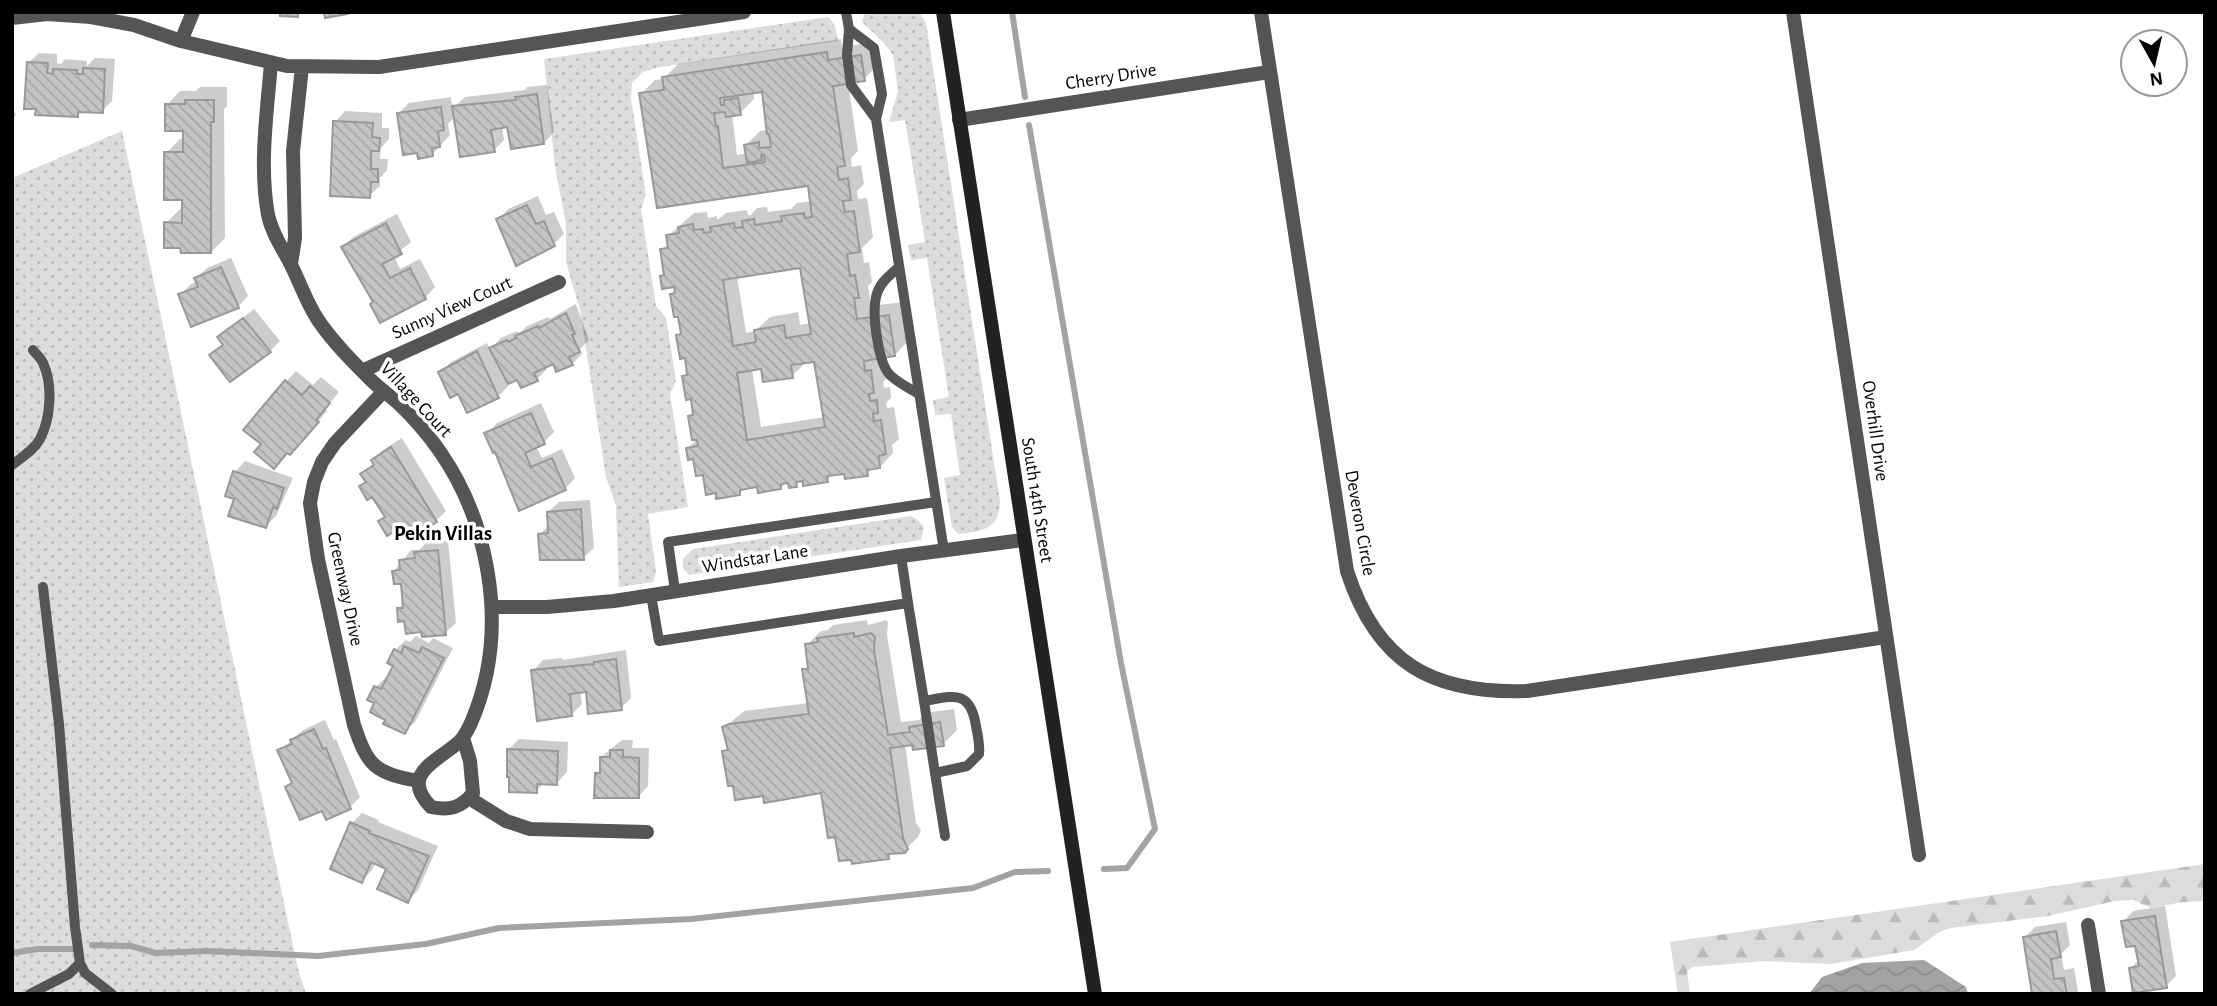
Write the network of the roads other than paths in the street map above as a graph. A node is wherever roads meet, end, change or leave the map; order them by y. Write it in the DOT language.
graph roads {
  1 [pos="193,12"];
  2 [pos="744,12"];
  3 [pos="846,12"];
  4 [pos="943,12"];
  5 [pos="1261,12"];
  6 [pos="1793,12"];
  7 [pos="12,18"];
  8 [pos="849,29"];
  9 [pos="181,41"];
  10 [pos="271,63"];
  11 [pos="302,67"];
  12 [pos="1269,72"];
  13 [pos="876,119"];
  14 [pos="959,120"];
  15 [pos="291,264"];
  16 [pos="899,267"];
  17 [pos="559,282"];
  18 [pos="33,350"];
  19 [pos="362,370"];
  20 [pos="384,391"];
  21 [pos="919,394"];
  22 [pos="12,465"];
  23 [pos="936,502"];
  24 [pos="1023,540"];
  25 [pos="944,551"];
  26 [pos="901,556"];
  27 [pos="43,587"];
  28 [pos="675,592"];
  29 [pos="651,596"];
  30 [pos="908,603"];
  31 [pos="492,607"];
  32 [pos="1886,637"];
  33 [pos="924,701"];
  34 [pos="463,738"];
  35 [pos="935,772"];
  36 [pos="419,781"];
  37 [pos="469,798"];
  38 [pos="647,832"];
  39 [pos="945,836"];
  40 [pos="1919,855"];
  41 [pos="2088,925"];
  42 [pos="80,962"];
  43 [pos="30,994"];
  44 [pos="111,994"];
  45 [pos="1096,994"];
  46 [pos="2099,994"];
  1 -- 9 [label="street"];
  2 -- 11 [label="street"];
  3 -- 8 [label="lane"];
  4 -- 14 [label="main road, South 14th Street"];
  5 -- 12 [label="street, Deveron Circle"];
  6 -- 32 [label="street, Overhill Drive"];
  7 -- 9 [label="street"];
  8 -- 13 [label="lane"];
  8 -- 13 [label="lane"];
  9 -- 10 [label="street"];
  10 -- 11 [label="street"];
  10 -- 15 [label="street, Village Court"];
  11 -- 15 [label="street, Village Court"];
  12 -- 14 [label="street, Cherry Drive"];
  12 -- 32 [label="street, Deveron Circle"];
  13 -- 16 [label="lane"];
  14 -- 24 [label="main road, South 14th Street"];
  15 -- 19 [label="street, Village Court"];
  16 -- 21 [label="lane"];
  16 -- 21 [label="lane"];
  17 -- 19 [label="street, Sunny View Court"];
  18 -- 22 [label="lane"];
  19 -- 20 [label="street, Village Court"];
  20 -- 31 [label="street, Village Court"];
  20 -- 36 [label="street, Greenway Drive"];
  21 -- 23 [label="lane"];
  23 -- 25 [label="lane"];
  23 -- 28 [label="lane"];
  24 -- 25 [label="street, Windstar Lane"];
  24 -- 45 [label="main road, South 14th Street"];
  25 -- 26 [label="street, Windstar Lane"];
  26 -- 28 [label="street, Windstar Lane"];
  26 -- 30 [label="lane"];
  27 -- 42 [label="lane"];
  28 -- 29 [label="street, Windstar Lane"];
  29 -- 30 [label="lane"];
  29 -- 31 [label="street, Windstar Lane"];
  30 -- 33 [label="lane"];
  31 -- 34 [label="street, Village Court"];
  32 -- 40 [label="street, Overhill Drive"];
  33 -- 35 [label="lane"];
  33 -- 35 [label="lane"];
  34 -- 36 [label="street, Village Court"];
  34 -- 37 [label="street"];
  35 -- 39 [label="lane"];
  36 -- 37 [label="street"];
  37 -- 38 [label="street"];
  41 -- 46 [label="street"];
  42 -- 43 [label="lane"];
  42 -- 44 [label="lane"];
}
